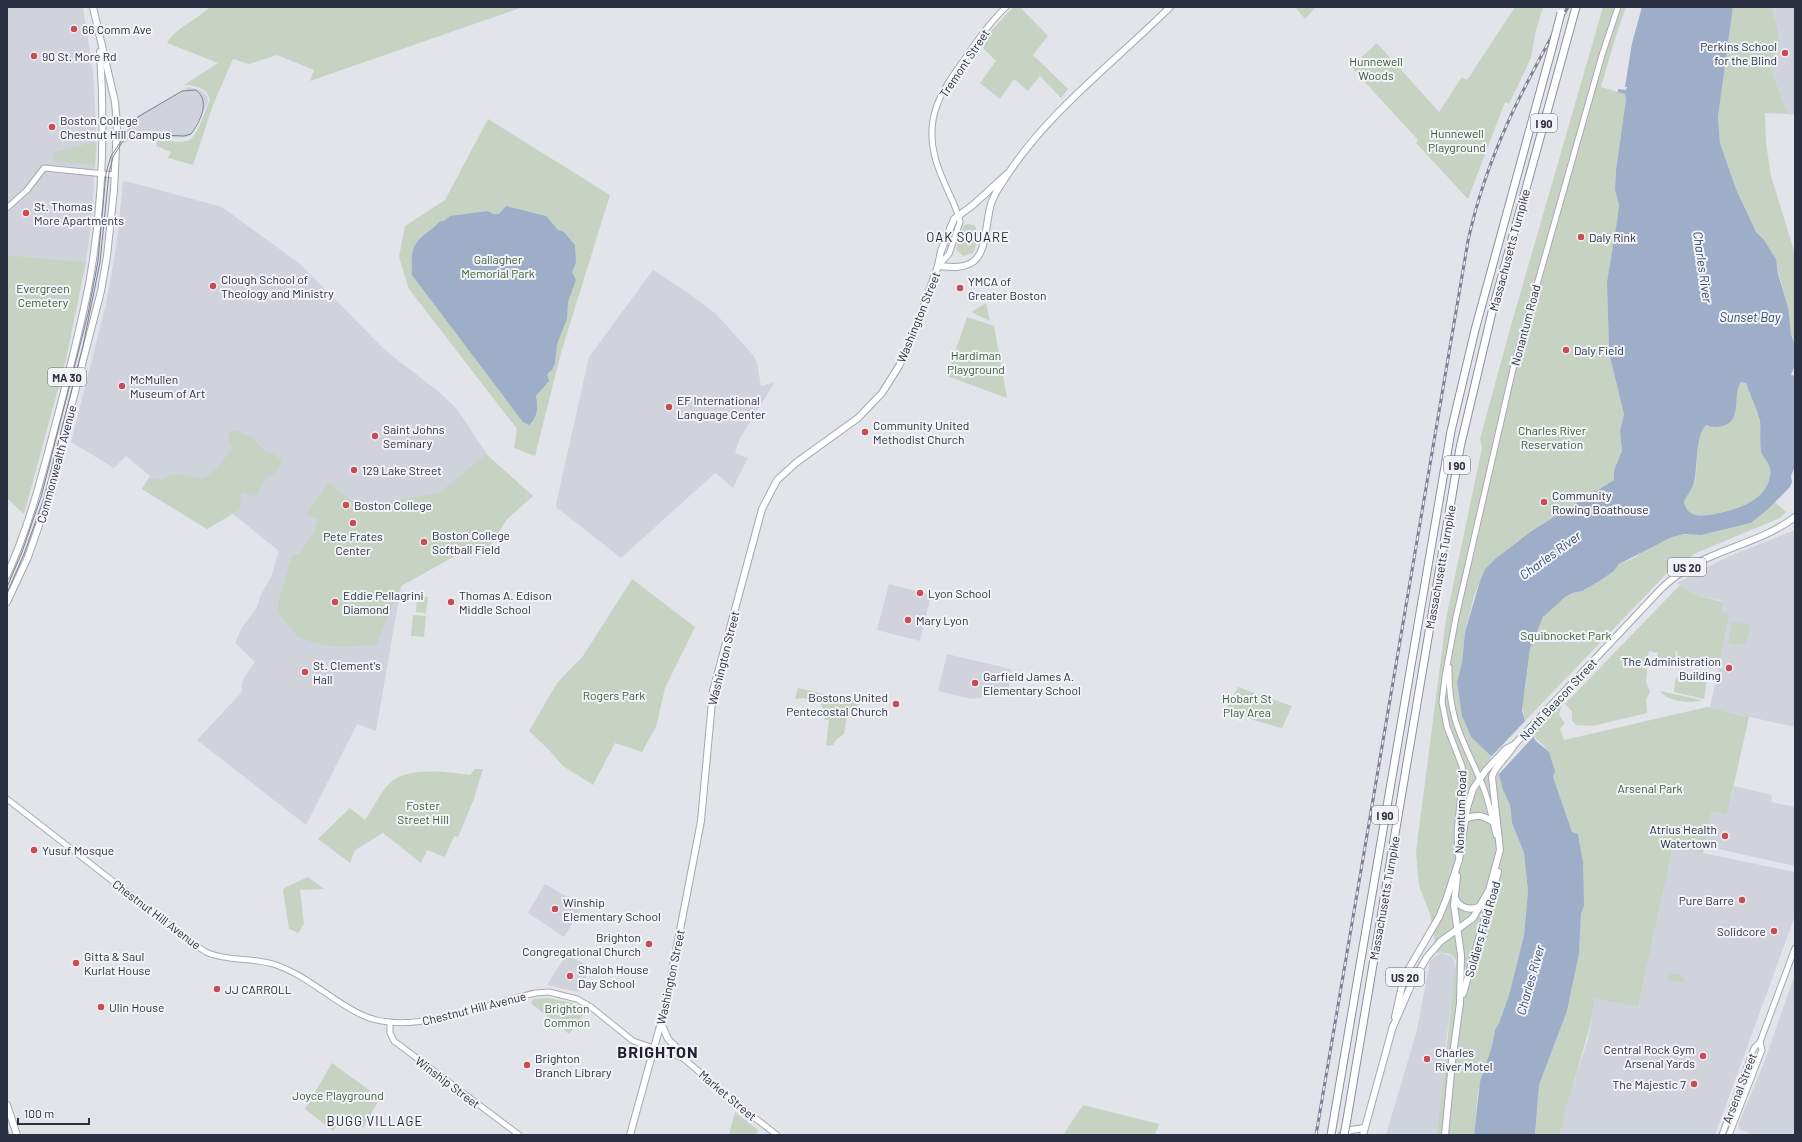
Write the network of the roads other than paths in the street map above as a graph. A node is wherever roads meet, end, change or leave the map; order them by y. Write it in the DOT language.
graph roads {
  1 [pos="93,7"];
  2 [pos="1006,7"];
  3 [pos="1170,7"];
  4 [pos="1576,7"];
  5 [pos="1618,7"];
  6 [pos="1562,10"];
  7 [pos="99,36"];
  8 [pos="101,172"];
  9 [pos="1008,174"];
  10 [pos="115,175"];
  11 [pos="976,202"];
  12 [pos="7,208"];
  13 [pos="989,212"];
  14 [pos="958,216"];
  15 [pos="938,266"];
  16 [pos="45,463"];
  17 [pos="57,466"];
  18 [pos="1795,517"];
  19 [pos="7,576"];
  20 [pos="7,602"];
  21 [pos="1451,648"];
  22 [pos="1493,768"];
  23 [pos="1479,778"];
  24 [pos="7,800"];
  25 [pos="1465,819"];
  26 [pos="1493,822"];
  27 [pos="1500,854"];
  28 [pos="1459,860"];
  29 [pos="1454,896"];
  30 [pos="1481,905"];
  31 [pos="1457,930"];
  32 [pos="1795,948"];
  33 [pos="1460,1003"];
  34 [pos="390,1022"];
  35 [pos="661,1023"];
  36 [pos="1392,1029"];
  37 [pos="1760,1042"];
  38 [pos="654,1048"];
  39 [pos="683,1058"];
  40 [pos="7,1105"];
  41 [pos="1364,1128"];
  42 [pos="1332,1133"];
  43 [pos="17,1135"];
  44 [pos="519,1135"];
  45 [pos="630,1135"];
  46 [pos="778,1135"];
  47 [pos="1343,1135"];
  48 [pos="1363,1135"];
  49 [pos="1445,1135"];
  50 [pos="1722,1135"];
  51 [pos="1729,1135"];
  1 -- 7 [label="main road, Commonwealth Avenue / MA 30"];
  2 -- 14 [label="main road, Tremont Street"];
  3 -- 9 [label="main road"];
  4 -- 47 [label="highway, Massachusetts Turnpike / I 90, bridge"];
  5 -- 21 [label="main road, Nonantum Road"];
  6 -- 42 [label="highway, Massachusetts Turnpike / I 90, bridge"];
  7 -- 8 [label="main road, Commonwealth Avenue / MA 30"];
  7 -- 10 [label="main road, Commonwealth Avenue / MA 30"];
  8 -- 10 [label="main road"];
  8 -- 12 [label="main road"];
  8 -- 16 [label="main road, Commonwealth Avenue / MA 30"];
  9 -- 11 [label="main road, Washington Street"];
  9 -- 13 [label="main road"];
  10 -- 17 [label="main road, Commonwealth Avenue / MA 30"];
  11 -- 13 [label="main road"];
  11 -- 14 [label="main road, Washington Street"];
  13 -- 15 [label="main road"];
  14 -- 15 [label="main road, Washington Street"];
  15 -- 35 [label="main road, Washington Street"];
  16 -- 17 [label="main road"];
  16 -- 19 [label="main road, Commonwealth Avenue / MA 30"];
  17 -- 20 [label="main road, Commonwealth Avenue / MA 30"];
  18 -- 22 [label="main road, North Beacon Street / US 20"];
  21 -- 23 [label="main road, Nonantum Road"];
  21 -- 28 [label="main road, Nonantum Road"];
  22 -- 23 [label="main road, North Beacon Street / US 20"];
  22 -- 27 [label="main road, North Beacon Street / US 20"];
  23 -- 25 [label="main road, North Beacon Street / US 20"];
  23 -- 26 [label="main road, Nonantum Road"];
  24 -- 34 [label="main road, Chestnut Hill Avenue"];
  25 -- 26 [label="main road"];
  25 -- 28 [label="main road, North Beacon Street / US 20"];
  26 -- 27 [label="main road, Nonantum Road"];
  27 -- 30 [label="main road, North Beacon Street / US 20"];
  27 -- 33 [label="main road, Soldiers Field Road"];
  28 -- 29 [label="main road, Soldiers Field Road"];
  28 -- 36 [label="main road, North Beacon Street / US 20"];
  29 -- 30 [label="main road"];
  29 -- 31 [label="main road, Soldiers Field Road"];
  30 -- 31 [label="main road, North Beacon Street / US 20"];
  31 -- 33 [label="main road, Soldiers Field Road"];
  31 -- 36 [label="main road, North Beacon Street / US 20"];
  32 -- 37 [label="main road, Arsenal Street"];
  33 -- 49 [label="main road, Soldiers Field Road"];
  34 -- 38 [label="main road, Chestnut Hill Avenue"];
  34 -- 44 [label="main road, Winship Street"];
  35 -- 38 [label="main road, Washington Street"];
  35 -- 39 [label="main road"];
  36 -- 41 [label="main road, North Beacon Street / US 20"];
  37 -- 50 [label="main road, Arsenal Street"];
  37 -- 51 [label="main road, Arsenal Street"];
  38 -- 39 [label="main road, Market Street"];
  38 -- 45 [label="main road, Washington Street"];
  39 -- 46 [label="main road, Market Street"];
  40 -- 43 [label="main road"];
  41 -- 47 [label="main road"];
  41 -- 48 [label="main road, North Beacon Street / US 20"];
}
